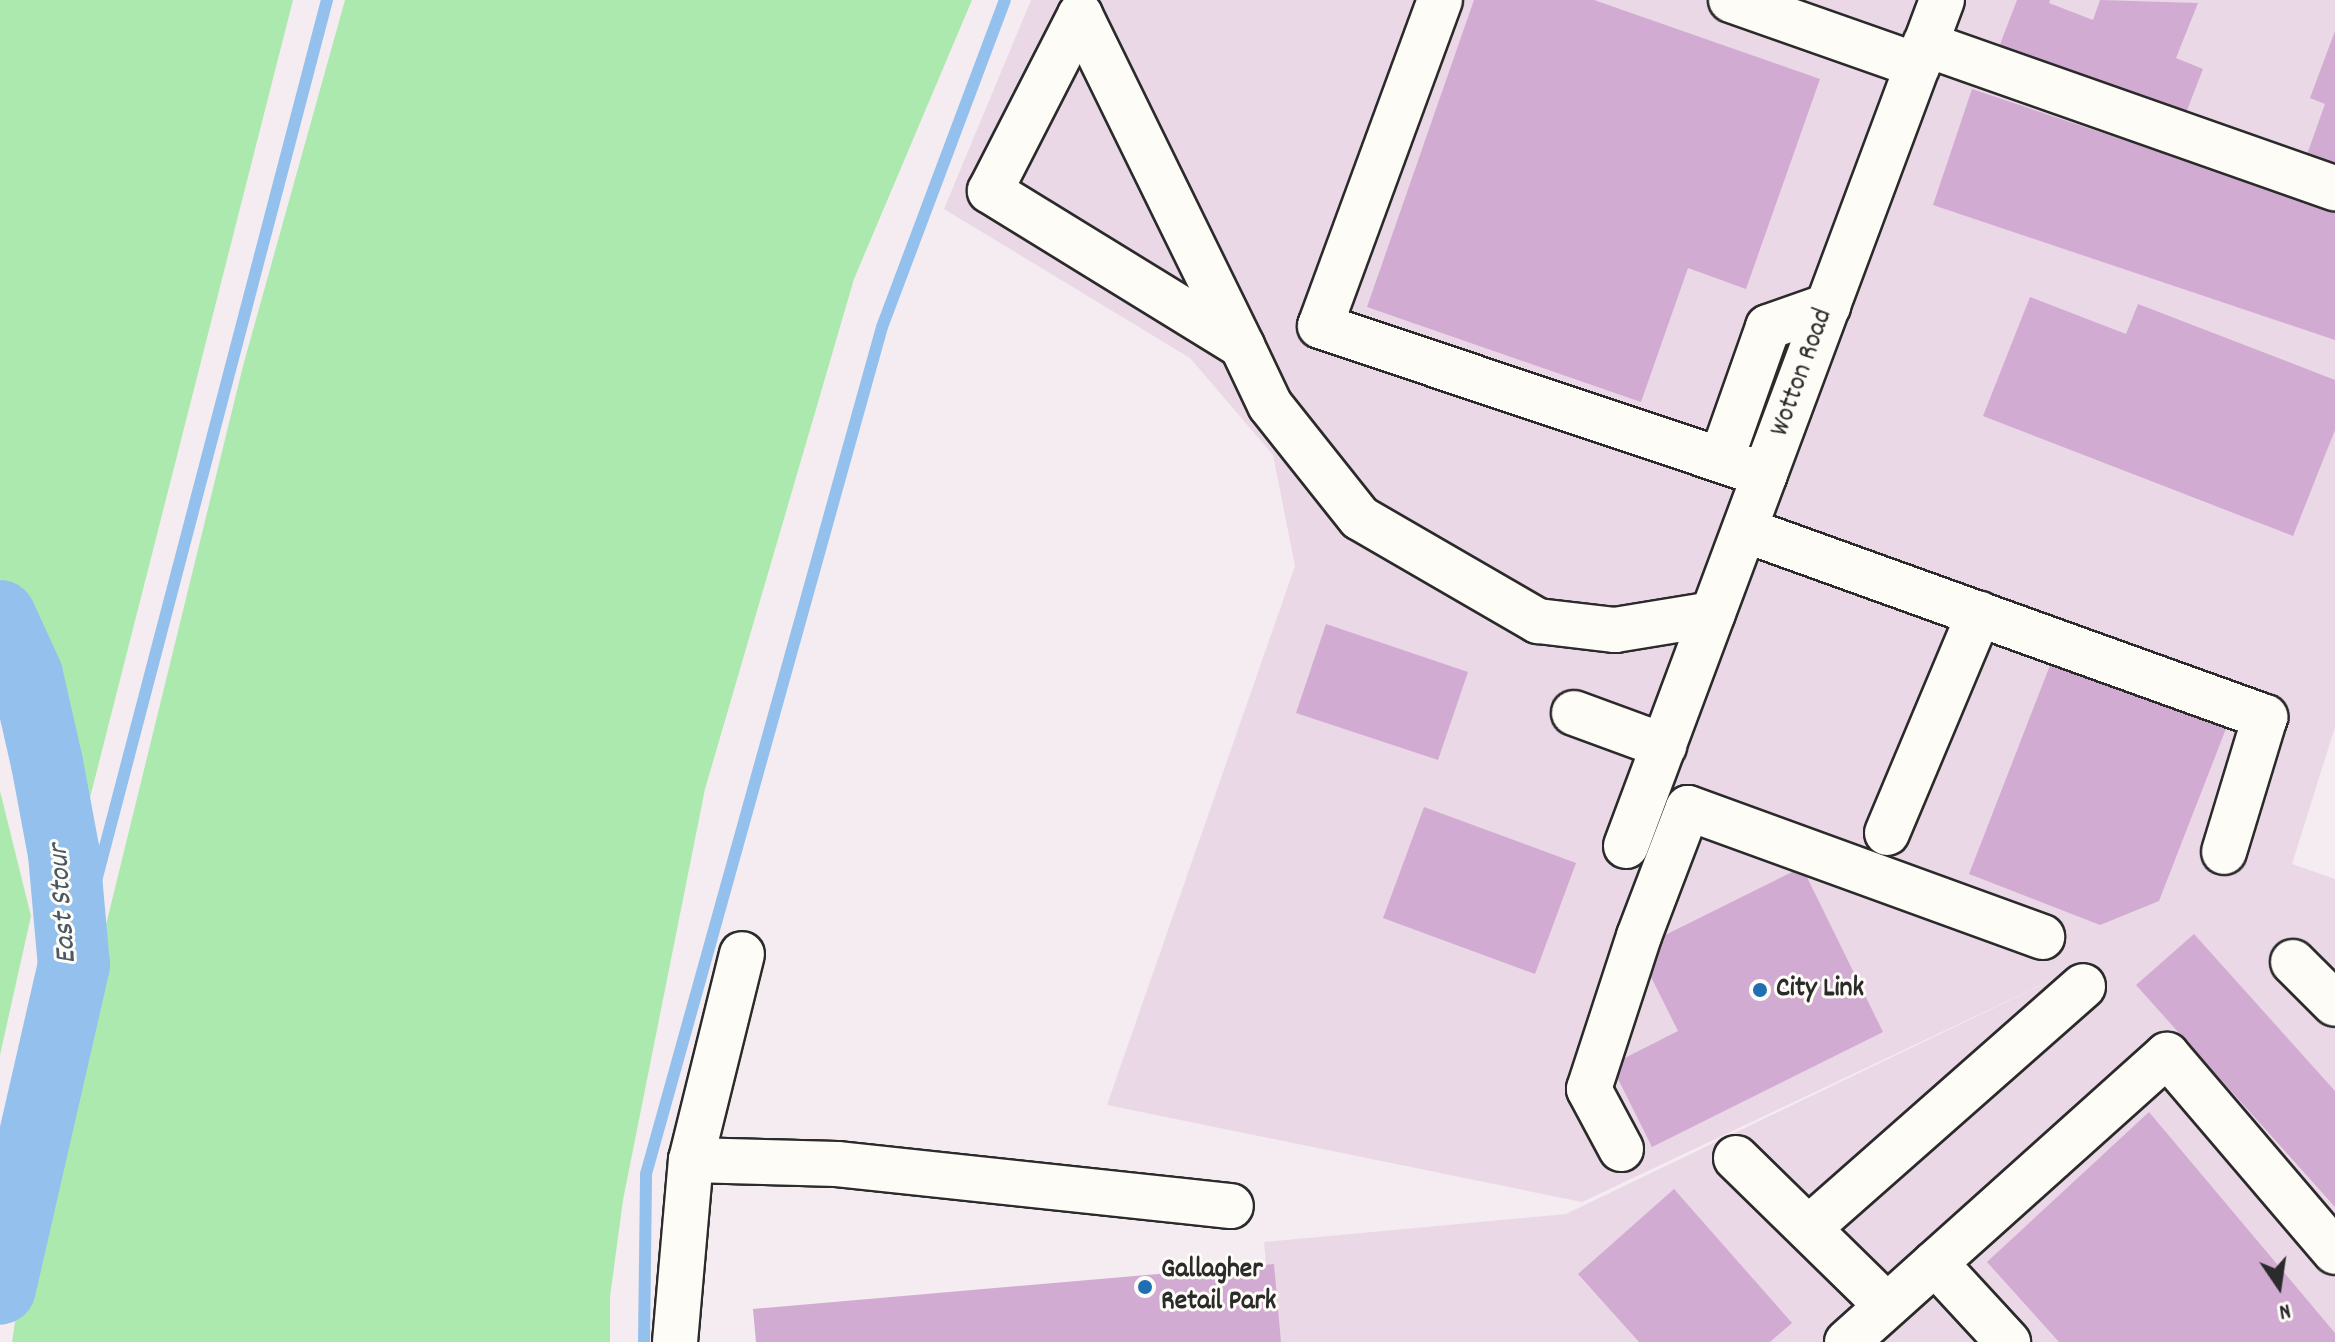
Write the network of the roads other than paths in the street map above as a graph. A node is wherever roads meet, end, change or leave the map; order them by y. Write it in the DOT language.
graph roads {
  1 [pos="1440,0"];
  2 [pos="1731,0"];
  3 [pos="1942,0"];
  4 [pos="1921,55"];
  5 [pos="2335,188"];
  6 [pos="1828,306"];
  7 [pos="1242,346"];
  8 [pos="1721,460"];
  9 [pos="1765,475"];
  10 [pos="1745,530"];
  11 [pos="1713,614"];
  12 [pos="1979,614"];
  13 [pos="1574,713"];
  14 [pos="1664,746"];
  15 [pos="1647,792"];
  16 [pos="1688,808"];
  17 [pos="1887,833"];
  18 [pos="1626,846"];
  19 [pos="2224,852"];
  20 [pos="2042,937"];
  21 [pos="742,954"];
  22 [pos="2293,962"];
  23 [pos="2083,986"];
  24 [pos="2335,1004"];
  25 [pos="1621,1149"];
  26 [pos="1736,1158"];
  27 [pos="691,1160"];
  28 [pos="1231,1206"];
  29 [pos="1810,1227"];
  30 [pos="2335,1252"];
  31 [pos="1935,1263"];
  32 [pos="1887,1306"];
  33 [pos="675,1342"];
  34 [pos="1847,1342"];
  35 [pos="2008,1342"];
  1 -- 8 [label="street"];
  2 -- 4 [label="street"];
  3 -- 4 [label="street, Wotton Road"];
  4 -- 5 [label="street"];
  4 -- 6 [label="street, Wotton Road"];
  6 -- 8 [label="street"];
  6 -- 9 [label="street, Wotton Road"];
  7 -- 7 [label="street"];
  7 -- 11 [label="street"];
  8 -- 9 [label="street"];
  9 -- 10 [label="street, Wotton Road"];
  10 -- 11 [label="street, Wotton Road"];
  10 -- 12 [label="street"];
  11 -- 14 [label="street, Wotton Road"];
  12 -- 17 [label="street"];
  12 -- 19 [label="street"];
  13 -- 14 [label="street"];
  14 -- 15 [label="street, Wotton Road"];
  15 -- 16 [label="street"];
  15 -- 18 [label="street, Wotton Road"];
  16 -- 20 [label="street"];
  16 -- 25 [label="street"];
  21 -- 27 [label="street"];
  22 -- 24 [label="street"];
  23 -- 29 [label="street"];
  26 -- 29 [label="street"];
  27 -- 28 [label="street"];
  27 -- 33 [label="street"];
  29 -- 32 [label="street"];
  30 -- 31 [label="street"];
  31 -- 32 [label="street"];
  31 -- 35 [label="street"];
  32 -- 34 [label="street"];
}
